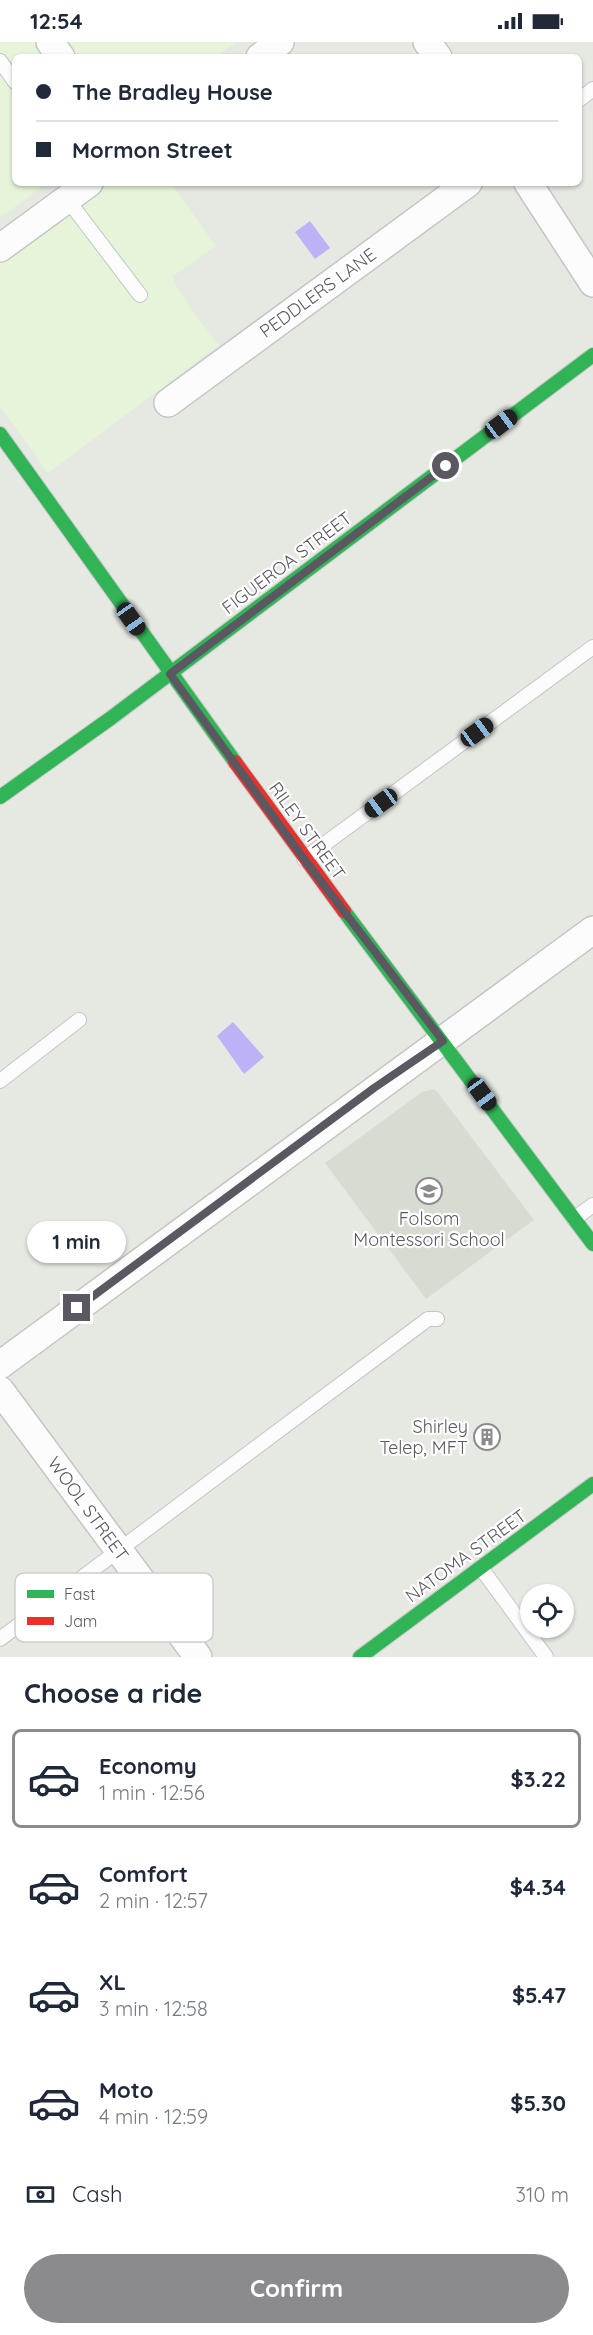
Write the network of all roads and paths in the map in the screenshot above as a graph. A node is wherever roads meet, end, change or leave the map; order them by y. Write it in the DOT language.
graph roads {
  1 [pos="280,42"];
  2 [pos="264,54"];
  3 [pos="0,61"];
  4 [pos="12,78"];
  5 [pos="464,186"];
  6 [pos="530,186"];
  7 [pos="78,191"];
  8 [pos="0,248"];
  9 [pos="593,283"];
  10 [pos="140,295"];
  11 [pos="593,355"];
  12 [pos="168,403"];
  13 [pos="0,434"];
  14 [pos="593,647"];
  15 [pos="170,674"];
  16 [pos="1,796"];
  17 [pos="304,859"];
  18 [pos="593,930"];
  19 [pos="79,1020"];
  20 [pos="443,1041"];
  21 [pos="0,1081"];
  22 [pos="593,1205"];
  23 [pos="574,1220"];
  24 [pos="593,1244"];
  25 [pos="437,1319"];
  26 [pos="0,1365"];
  27 [pos="0,1389"];
  28 [pos="593,1484"];
  29 [pos="119,1550"];
  30 [pos="481,1568"];
  31 [pos="89,1573"];
  32 [pos="136,1573"];
  33 [pos="15,1629"];
  34 [pos="0,1640"];
  35 [pos="187,1642"];
  36 [pos="198,1657"];
  37 [pos="360,1657"];
  38 [pos="546,1657"];
  1 -- 2 [label="street"];
  3 -- 4 [label="lane"];
  5 -- 12 [label="street, PEDDLERS LANE"];
  6 -- 9 [label="street"];
  7 -- 8 [label="street"];
  7 -- 10 [label="lane"];
  11 -- 15 [label="street, FIGUEROA STREET"];
  13 -- 15 [label="street, RILEY STREET"];
  14 -- 17 [label="lane"];
  15 -- 16 [label="street, FIGUEROA STREET"];
  15 -- 17 [label="street, RILEY STREET"];
  17 -- 20 [label="street, RILEY STREET"];
  18 -- 20 [label="street"];
  19 -- 21 [label="lane"];
  20 -- 23 [label="street, RILEY STREET"];
  20 -- 26 [label="street"];
  22 -- 23 [label="lane"];
  23 -- 24 [label="street, RILEY STREET"];
  25 -- 29 [label="lane"];
  27 -- 29 [label="street, WOOL STREET"];
  28 -- 30 [label="street, NATOMA STREET"];
  29 -- 31 [label="lane"];
  29 -- 32 [label="street, WOOL STREET"];
  30 -- 37 [label="street, NATOMA STREET"];
  30 -- 38 [label="lane"];
  33 -- 34 [label="lane"];
  35 -- 36 [label="street, WOOL STREET"];
}
